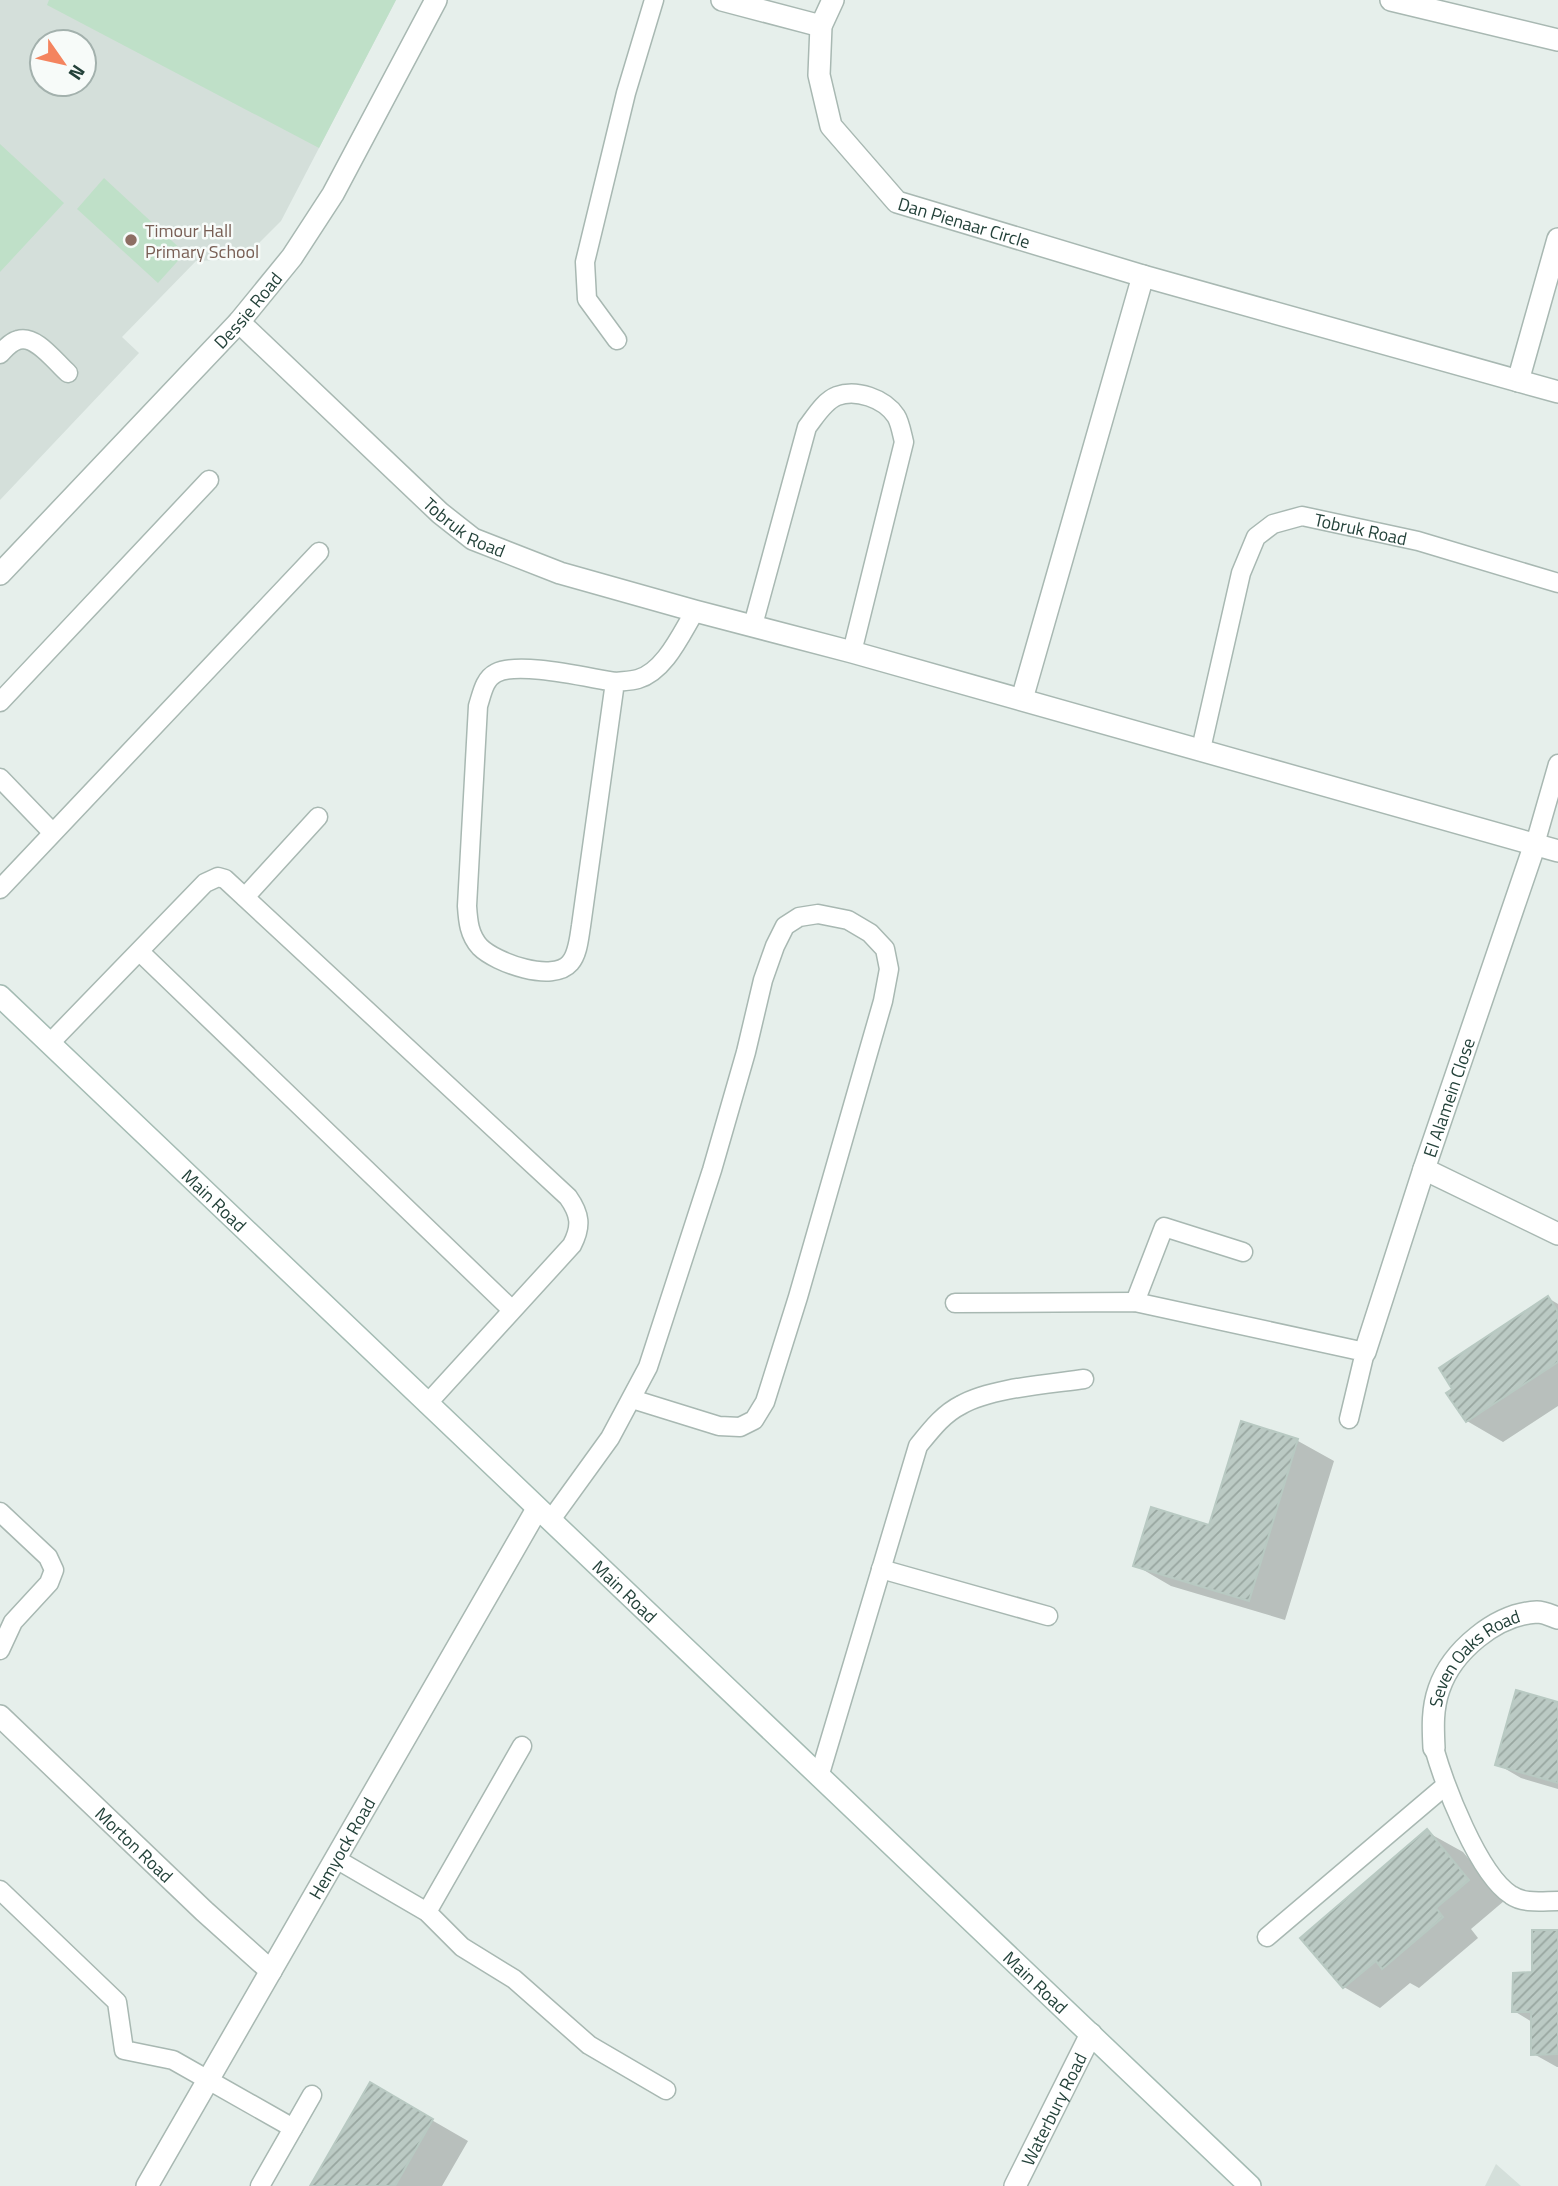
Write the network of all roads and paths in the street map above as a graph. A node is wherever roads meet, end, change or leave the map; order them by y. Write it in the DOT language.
graph roads {
  1 [pos="436,0"];
  2 [pos="654,0"];
  3 [pos="722,0"];
  4 [pos="832,0"];
  5 [pos="1391,0"];
  6 [pos="821,26"];
  7 [pos="1558,40"];
  8 [pos="1558,239"];
  9 [pos="1143,276"];
  10 [pos="239,322"];
  11 [pos="617,340"];
  12 [pos="0,354"];
  13 [pos="68,373"];
  14 [pos="1518,381"];
  15 [pos="1558,392"];
  16 [pos="209,480"];
  17 [pos="319,552"];
  18 [pos="0,574"];
  19 [pos="1558,583"];
  20 [pos="695,611"];
  21 [pos="752,625"];
  22 [pos="852,652"];
  23 [pos="615,682"];
  24 [pos="1022,699"];
  25 [pos="0,702"];
  26 [pos="1201,749"];
  27 [pos="1558,764"];
  28 [pos="0,778"];
  29 [pos="318,817"];
  30 [pos="52,832"];
  31 [pos="1535,844"];
  32 [pos="1558,851"];
  33 [pos="0,888"];
  34 [pos="245,897"];
  35 [pos="139,952"];
  36 [pos="0,996"];
  37 [pos="50,1043"];
  38 [pos="1424,1169"];
  39 [pos="1558,1234"];
  40 [pos="1243,1252"];
  41 [pos="1135,1302"];
  42 [pos="955,1303"];
  43 [pos="511,1309"];
  44 [pos="1365,1352"];
  45 [pos="1084,1379"];
  46 [pos="632,1399"];
  47 [pos="428,1404"];
  48 [pos="1349,1419"];
  49 [pos="0,1512"];
  50 [pos="544,1515"];
  51 [pos="881,1569"];
  52 [pos="1048,1616"];
  53 [pos="1558,1618"];
  54 [pos="0,1650"];
  55 [pos="0,1716"];
  56 [pos="522,1746"];
  57 [pos="1434,1748"];
  58 [pos="820,1777"];
  59 [pos="1445,1786"];
  60 [pos="336,1859"];
  61 [pos="0,1890"];
  62 [pos="1558,1901"];
  63 [pos="427,1912"];
  64 [pos="1268,1937"];
  65 [pos="271,1971"];
  66 [pos="1091,2034"];
  67 [pos="209,2079"];
  68 [pos="666,2090"];
  69 [pos="312,2095"];
  70 [pos="293,2128"];
  71 [pos="147,2186"];
  72 [pos="260,2186"];
  73 [pos="1016,2186"];
  74 [pos="1250,2186"];
  1 -- 10 [label="street, Dessie Road"];
  2 -- 11 [label="lane"];
  3 -- 6 [label="street"];
  4 -- 6 [label="street, Dan Pienaar Circle"];
  5 -- 7 [label="street"];
  6 -- 9 [label="street, Dan Pienaar Circle"];
  8 -- 14 [label="street"];
  9 -- 14 [label="street, Dan Pienaar Circle"];
  9 -- 24 [label="street"];
  10 -- 18 [label="street, Dessie Road"];
  10 -- 20 [label="street, Tobruk Road"];
  12 -- 13 [label="lane"];
  14 -- 15 [label="street, Dan Pienaar Circle"];
  16 -- 25 [label="lane"];
  17 -- 30 [label="lane"];
  19 -- 26 [label="lane, Tobruk Road"];
  20 -- 21 [label="street, Tobruk Road"];
  20 -- 23 [label="lane"];
  21 -- 22 [label="street, Tobruk Road"];
  21 -- 22 [label="lane"];
  22 -- 24 [label="street, Tobruk Road"];
  23 -- 23 [label="lane"];
  24 -- 26 [label="street, Tobruk Road"];
  26 -- 31 [label="street, Tobruk Road"];
  27 -- 31 [label="lane"];
  28 -- 30 [label="lane"];
  29 -- 34 [label="lane"];
  30 -- 33 [label="lane"];
  31 -- 32 [label="street, Tobruk Road"];
  31 -- 38 [label="street, El Alamein Close"];
  34 -- 35 [label="lane"];
  34 -- 43 [label="lane"];
  35 -- 37 [label="lane"];
  35 -- 43 [label="lane"];
  36 -- 37 [label="street, Main Road"];
  37 -- 47 [label="street, Main Road"];
  38 -- 39 [label="street"];
  38 -- 44 [label="street, El Alamein Close"];
  40 -- 41 [label="lane"];
  41 -- 42 [label="lane"];
  41 -- 44 [label="lane"];
  43 -- 47 [label="lane"];
  44 -- 48 [label="lane"];
  45 -- 51 [label="lane"];
  46 -- 46 [label="lane"];
  46 -- 50 [label="lane"];
  47 -- 50 [label="street, Main Road"];
  49 -- 54 [label="lane"];
  50 -- 58 [label="street, Main Road"];
  50 -- 60 [label="street, Hemyock Road"];
  51 -- 52 [label="lane"];
  51 -- 58 [label="lane"];
  53 -- 57 [label="street, Seven Oaks Road"];
  55 -- 65 [label="street, Morton Road"];
  56 -- 63 [label="lane"];
  57 -- 59 [label="lane"];
  58 -- 66 [label="street, Main Road"];
  59 -- 62 [label="lane"];
  59 -- 64 [label="lane"];
  60 -- 63 [label="lane"];
  60 -- 65 [label="street, Hemyock Road"];
  61 -- 67 [label="lane"];
  63 -- 68 [label="lane"];
  65 -- 67 [label="street, Hemyock Road"];
  66 -- 73 [label="street, Waterbury Road"];
  66 -- 74 [label="street, Main Road"];
  67 -- 70 [label="lane"];
  67 -- 71 [label="street, Hemyock Road"];
  69 -- 70 [label="lane"];
  70 -- 72 [label="lane"];
}
